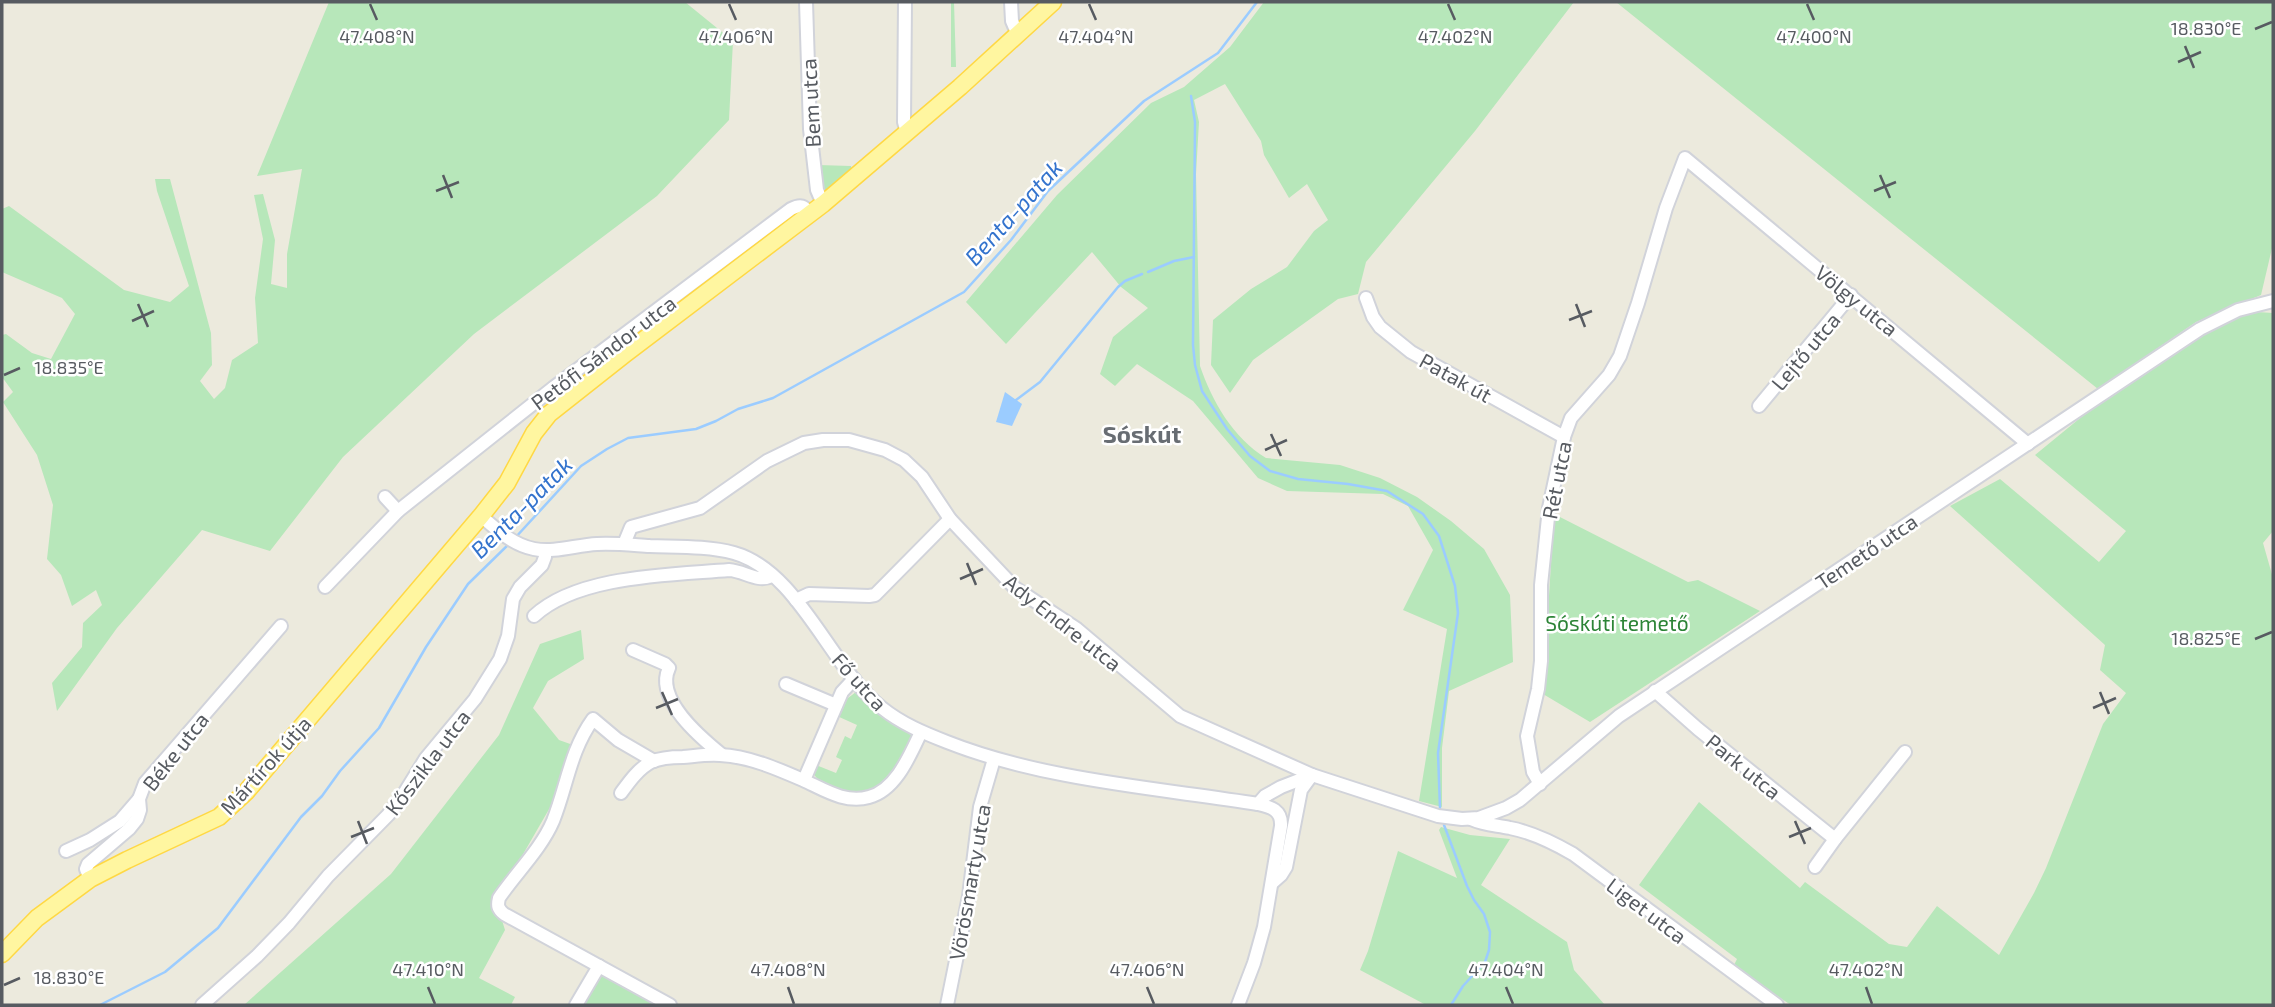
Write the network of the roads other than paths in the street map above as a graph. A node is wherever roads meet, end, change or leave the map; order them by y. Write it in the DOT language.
graph roads {
  1 [pos="806,2"];
  2 [pos="905,2"];
  3 [pos="1011,2"];
  4 [pos="1053,2"];
  5 [pos="1018,35"];
  6 [pos="907,133"];
  7 [pos="1685,158"];
  8 [pos="817,208"];
  9 [pos="1851,295"];
  10 [pos="1366,298"];
  11 [pos="2273,301"];
  12 [pos="1759,406"];
  13 [pos="1564,437"];
  14 [pos="2028,444"];
  15 [pos="385,497"];
  16 [pos="398,511"];
  17 [pos="481,516"];
  18 [pos="950,519"];
  19 [pos="624,544"];
  20 [pos="539,549"];
  21 [pos="772,576"];
  22 [pos="325,587"];
  23 [pos="796,600"];
  24 [pos="534,617"];
  25 [pos="281,626"];
  26 [pos="633,650"];
  27 [pos="854,680"];
  28 [pos="786,684"];
  29 [pos="1655,691"];
  30 [pos="836,705"];
  31 [pos="921,732"];
  32 [pos="704,749"];
  33 [pos="1905,752"];
  34 [pos="995,759"];
  35 [pos="654,761"];
  36 [pos="1283,762"];
  37 [pos="1312,775"];
  38 [pos="804,780"];
  39 [pos="1540,784"];
  40 [pos="1281,787"];
  41 [pos="621,793"];
  42 [pos="139,799"];
  43 [pos="1258,804"];
  44 [pos="1506,808"];
  45 [pos="1471,819"];
  46 [pos="1510,828"];
  47 [pos="1835,839"];
  48 [pos="66,851"];
  49 [pos="1815,867"];
  50 [pos="90,879"];
  51 [pos="1272,883"];
  52 [pos="2,954"];
  53 [pos="599,966"];
  54 [pos="202,1005"];
  55 [pos="576,1005"];
  56 [pos="670,1005"];
  57 [pos="947,1005"];
  58 [pos="1238,1005"];
  59 [pos="1777,1005"];
  1 -- 8 [label="street, Bem utca"];
  2 -- 6 [label="street"];
  3 -- 5 [label="street"];
  4 -- 5 [label="main road, Petőfi Sándor utca"];
  5 -- 6 [label="main road, Petőfi Sándor utca"];
  6 -- 8 [label="main road, Petőfi Sándor utca"];
  7 -- 9 [label="street, Völgy utca"];
  7 -- 13 [label="street, Rét utca"];
  8 -- 16 [label="street, Petőfi Sándor utca"];
  8 -- 17 [label="main road, Petőfi Sándor utca"];
  9 -- 12 [label="street, Lejtő utca"];
  9 -- 14 [label="street, Völgy utca"];
  10 -- 13 [label="street, Patak út"];
  11 -- 14 [label="street, Temető utca"];
  13 -- 39 [label="street, Rét utca"];
  14 -- 29 [label="street, Temető utca"];
  15 -- 16 [label="street"];
  16 -- 22 [label="street"];
  17 -- 20 [label="street"];
  17 -- 50 [label="main road, Mártírok útja"];
  18 -- 19 [label="street, Ady Endre utca"];
  18 -- 23 [label="street"];
  18 -- 36 [label="street, Ady Endre utca"];
  19 -- 20 [label="street, Fő utca"];
  19 -- 21 [label="street, Fő utca"];
  20 -- 54 [label="street, Kőszikla utca"];
  21 -- 23 [label="street, Fő utca"];
  21 -- 24 [label="street"];
  23 -- 27 [label="street, Fő utca"];
  25 -- 42 [label="street, Béke utca"];
  26 -- 32 [label="street"];
  27 -- 30 [label="street"];
  27 -- 31 [label="street, Fő utca"];
  28 -- 30 [label="street"];
  29 -- 39 [label="street, Temető utca"];
  29 -- 47 [label="street, Park utca"];
  30 -- 38 [label="street"];
  31 -- 34 [label="street, Fő utca"];
  31 -- 38 [label="street"];
  32 -- 35 [label="street"];
  32 -- 38 [label="street"];
  33 -- 47 [label="street"];
  34 -- 43 [label="street, Fő utca"];
  34 -- 57 [label="street, Vörösmarty utca"];
  35 -- 41 [label="street"];
  35 -- 53 [label="street"];
  36 -- 37 [label="street, Ady Endre utca"];
  36 -- 40 [label="street"];
  37 -- 40 [label="street"];
  37 -- 45 [label="street, Ady Endre utca"];
  37 -- 51 [label="street"];
  39 -- 44 [label="street, Temető utca"];
  40 -- 43 [label="street"];
  42 -- 48 [label="street"];
  42 -- 50 [label="street, Béke utca"];
  43 -- 51 [label="street"];
  44 -- 45 [label="street, Temető utca"];
  44 -- 46 [label="street"];
  45 -- 46 [label="street, Liget utca"];
  46 -- 59 [label="street, Liget utca"];
  47 -- 49 [label="street"];
  50 -- 52 [label="main road, Mártírok útja"];
  51 -- 58 [label="street"];
  53 -- 55 [label="street"];
  53 -- 56 [label="street"];
}
